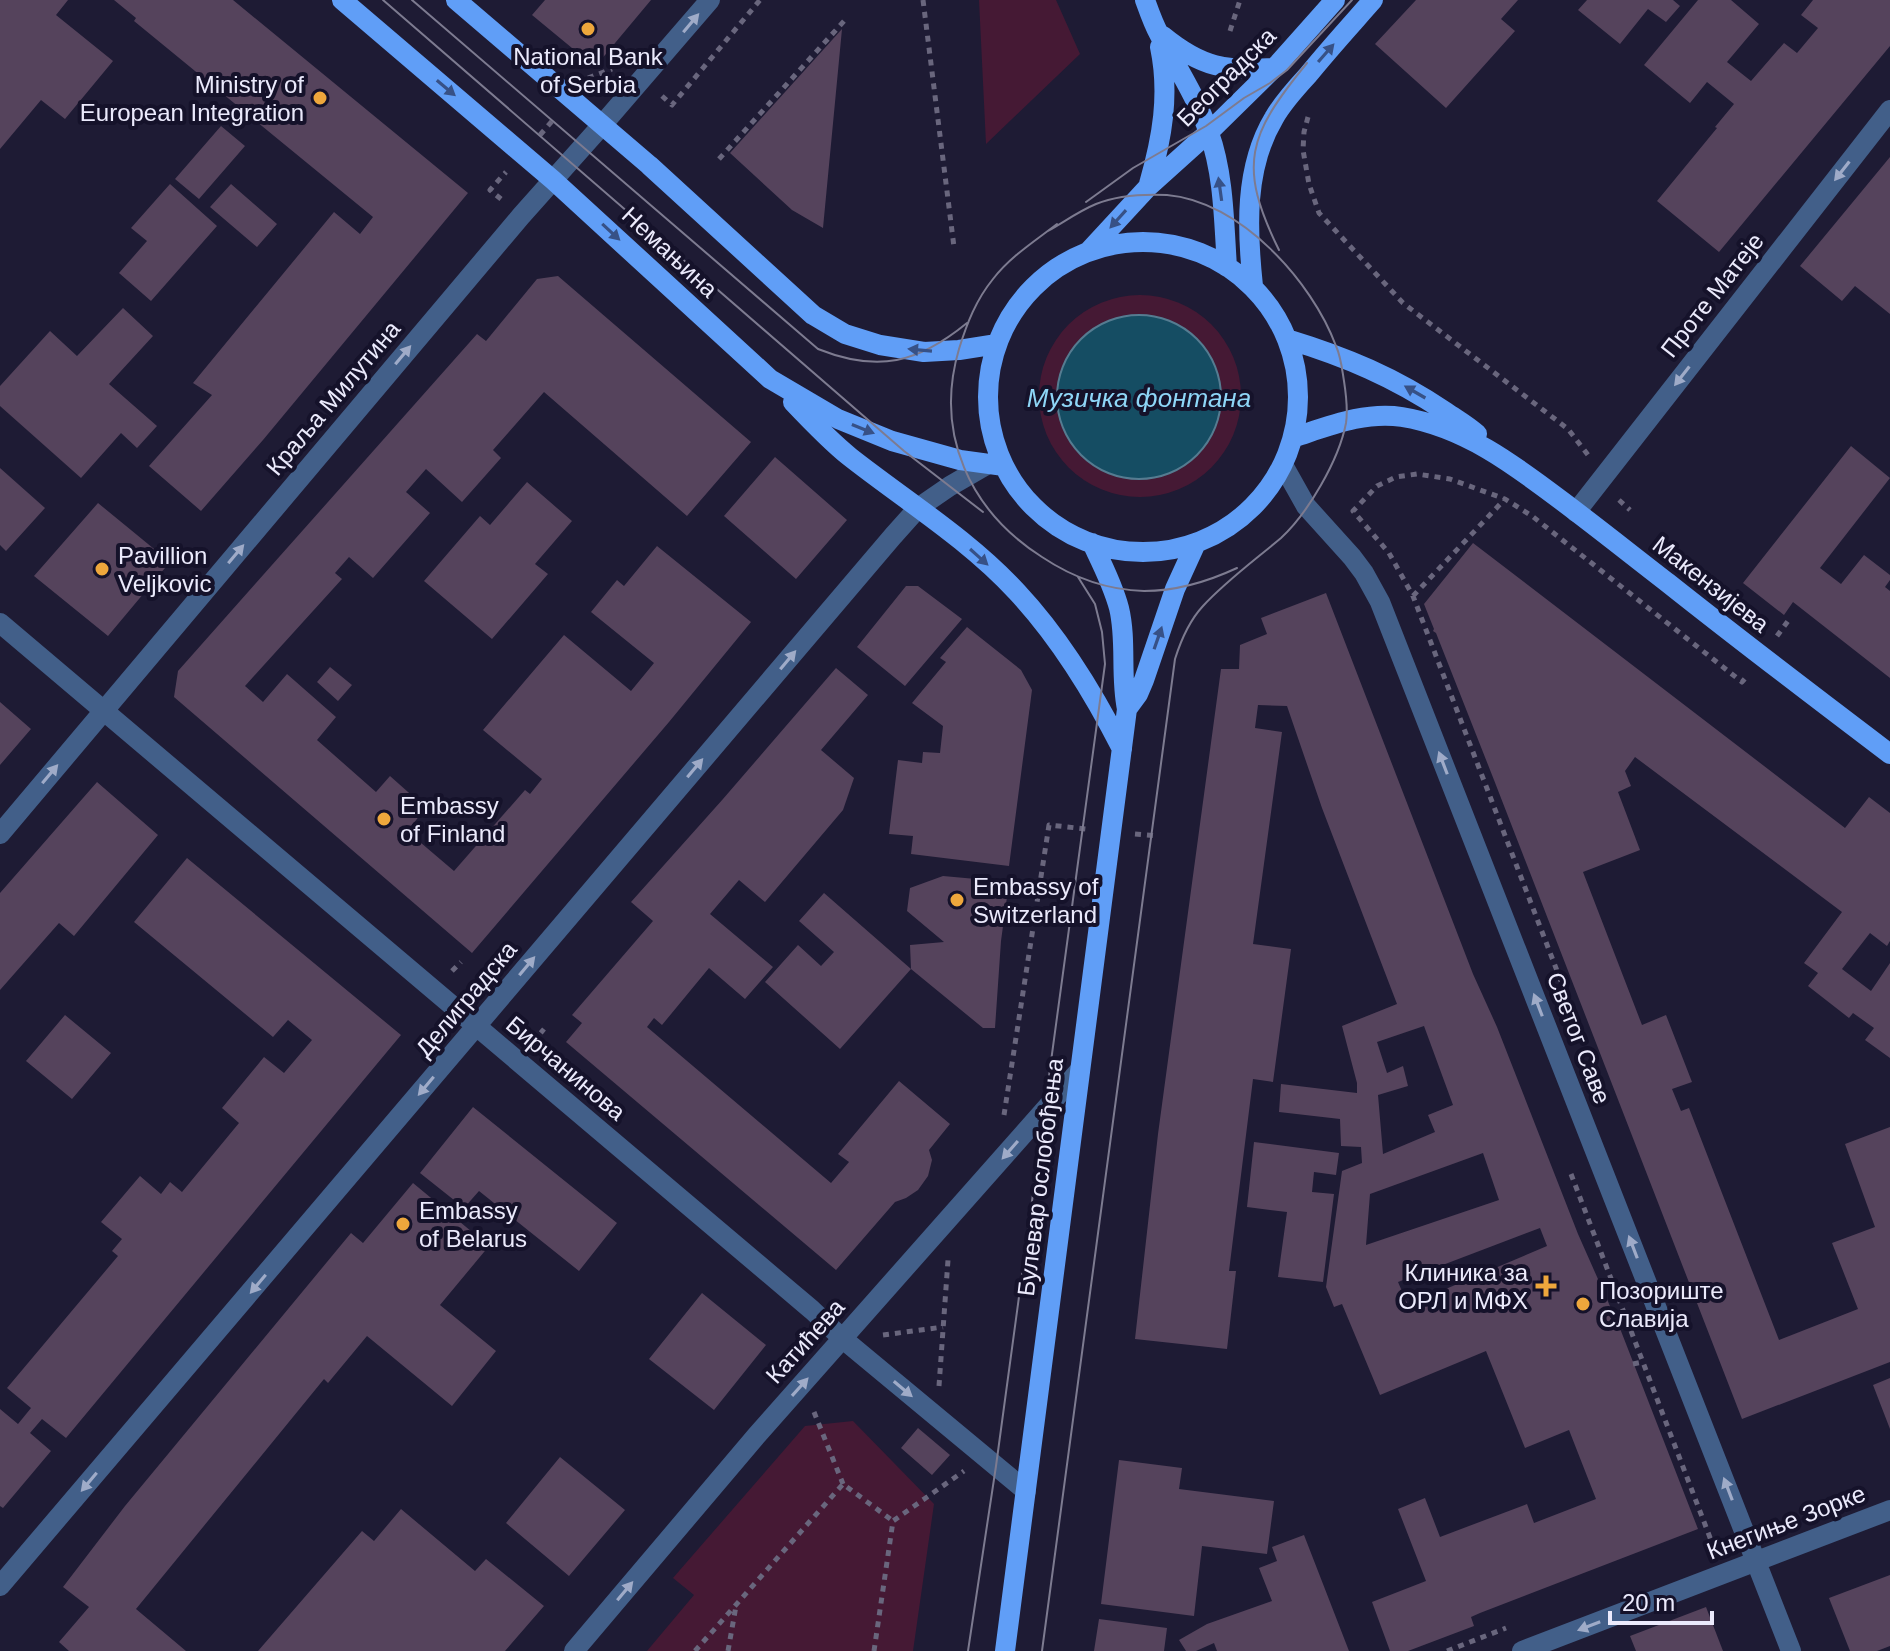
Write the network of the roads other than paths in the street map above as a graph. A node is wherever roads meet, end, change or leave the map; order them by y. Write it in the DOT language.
graph roads {
  1 [pos="342,0"];
  2 [pos="456,0"];
  3 [pos="710,0"];
  4 [pos="1145,0"];
  5 [pos="1335,0"];
  6 [pos="1373,0"];
  7 [pos="1157,31"];
  8 [pos="1274,68"];
  9 [pos="1888,116"];
  10 [pos="603,124"];
  11 [pos="1209,132"];
  12 [pos="553,180"];
  13 [pos="1149,186"];
  14 [pos="1088,252"];
  15 [pos="1227,267"];
  16 [pos="1253,286"];
  17 [pos="1287,339"];
  18 [pos="997,344"];
  19 [pos="770,379"];
  20 [pos="1295,437"];
  21 [pos="1500,455"];
  22 [pos="996,465"];
  23 [pos="1283,465"];
  24 [pos="918,508"];
  25 [pos="1576,512"];
  26 [pos="1092,543"];
  27 [pos="1196,543"];
  28 [pos="0,623"];
  29 [pos="1127,709"];
  30 [pos="103,711"];
  31 [pos="1122,749"];
  32 [pos="1890,754"];
  33 [pos="0,834"];
  34 [pos="477,1026"];
  35 [pos="1080,1070"];
  36 [pos="843,1339"];
  37 [pos="1026,1491"];
  38 [pos="1890,1510"];
  39 [pos="1756,1562"];
  40 [pos="0,1586"];
  41 [pos="574,1651"];
  42 [pos="1005,1651"];
  43 [pos="1522,1651"];
  44 [pos="1791,1651"];
  1 -- 12 [label="main road, Немањина, one-way"];
  2 -- 10 [label="main road, Немањина"];
  10 -- 3 [label="street, Краља Милутина, one-way"];
  4 -- 7 [label="main road"];
  5 -- 8 [label="main road, Београдска"];
  16 -- 6 [label="main road, one-way"];
  7 -- 8 [label="main road"];
  7 -- 11 [label="main road"];
  7 -- 13 [label="main road"];
  8 -- 11 [label="main road, Београдска"];
  9 -- 25 [label="street, Проте Матеје, one-way"];
  10 -- 12 [label="street, Краља Милутина"];
  18 -- 10 [label="main road, Немањина, one-way"];
  11 -- 13 [label="main road, Београдска"];
  15 -- 11 [label="main road, one-way"];
  12 -- 19 [label="main road, Немањина, one-way"];
  30 -- 12 [label="street, Краља Милутина, one-way"];
  13 -- 14 [label="main road, Београдска, one-way"];
  14 -- 15 [label="main road"];
  14 -- 18 [label="main road"];
  15 -- 16 [label="main road"];
  16 -- 17 [label="main road"];
  17 -- 20 [label="main road"];
  21 -- 17 [label="main road, Макензијева, one-way"];
  18 -- 22 [label="main road"];
  19 -- 22 [label="main road, Немањина, one-way"];
  19 -- 24 [label="main road"];
  20 -- 21 [label="main road, Макензијева"];
  20 -- 23 [label="main road"];
  21 -- 25 [label="main road, Макензијева"];
  22 -- 24 [label="street, Делиградска"];
  22 -- 26 [label="main road"];
  23 -- 27 [label="main road"];
  39 -- 23 [label="street, Светог Саве, one-way"];
  24 -- 31 [label="main road, one-way"];
  34 -- 24 [label="street, Делиградска, one-way"];
  25 -- 32 [label="main road, Макензијева"];
  26 -- 27 [label="main road"];
  26 -- 29 [label="main road, Булевар ослобођења"];
  29 -- 27 [label="main road, Булевар ослобођења, one-way"];
  28 -- 30 [label="street, Бирчанинова"];
  29 -- 31 [label="main road, Булевар ослобођења"];
  33 -- 30 [label="street, Краља Милутина, one-way"];
  30 -- 34 [label="street, Бирчанинова"];
  31 -- 35 [label="main road, Булевар ослобођења"];
  34 -- 36 [label="street, Бирчанинова"];
  34 -- 40 [label="street, Делиградска, one-way"];
  35 -- 36 [label="street, Катићева, one-way"];
  35 -- 37 [label="main road, Булевар ослобођења"];
  36 -- 37 [label="street, Бирчанинова, one-way"];
  41 -- 36 [label="street, Катићева, one-way"];
  37 -- 42 [label="main road, Булевар ослобођења"];
  38 -- 39 [label="street, Кнегиње Зорке"];
  39 -- 43 [label="street, Кнегиње Зорке, one-way"];
  39 -- 44 [label="street, Светог Саве"];
}
